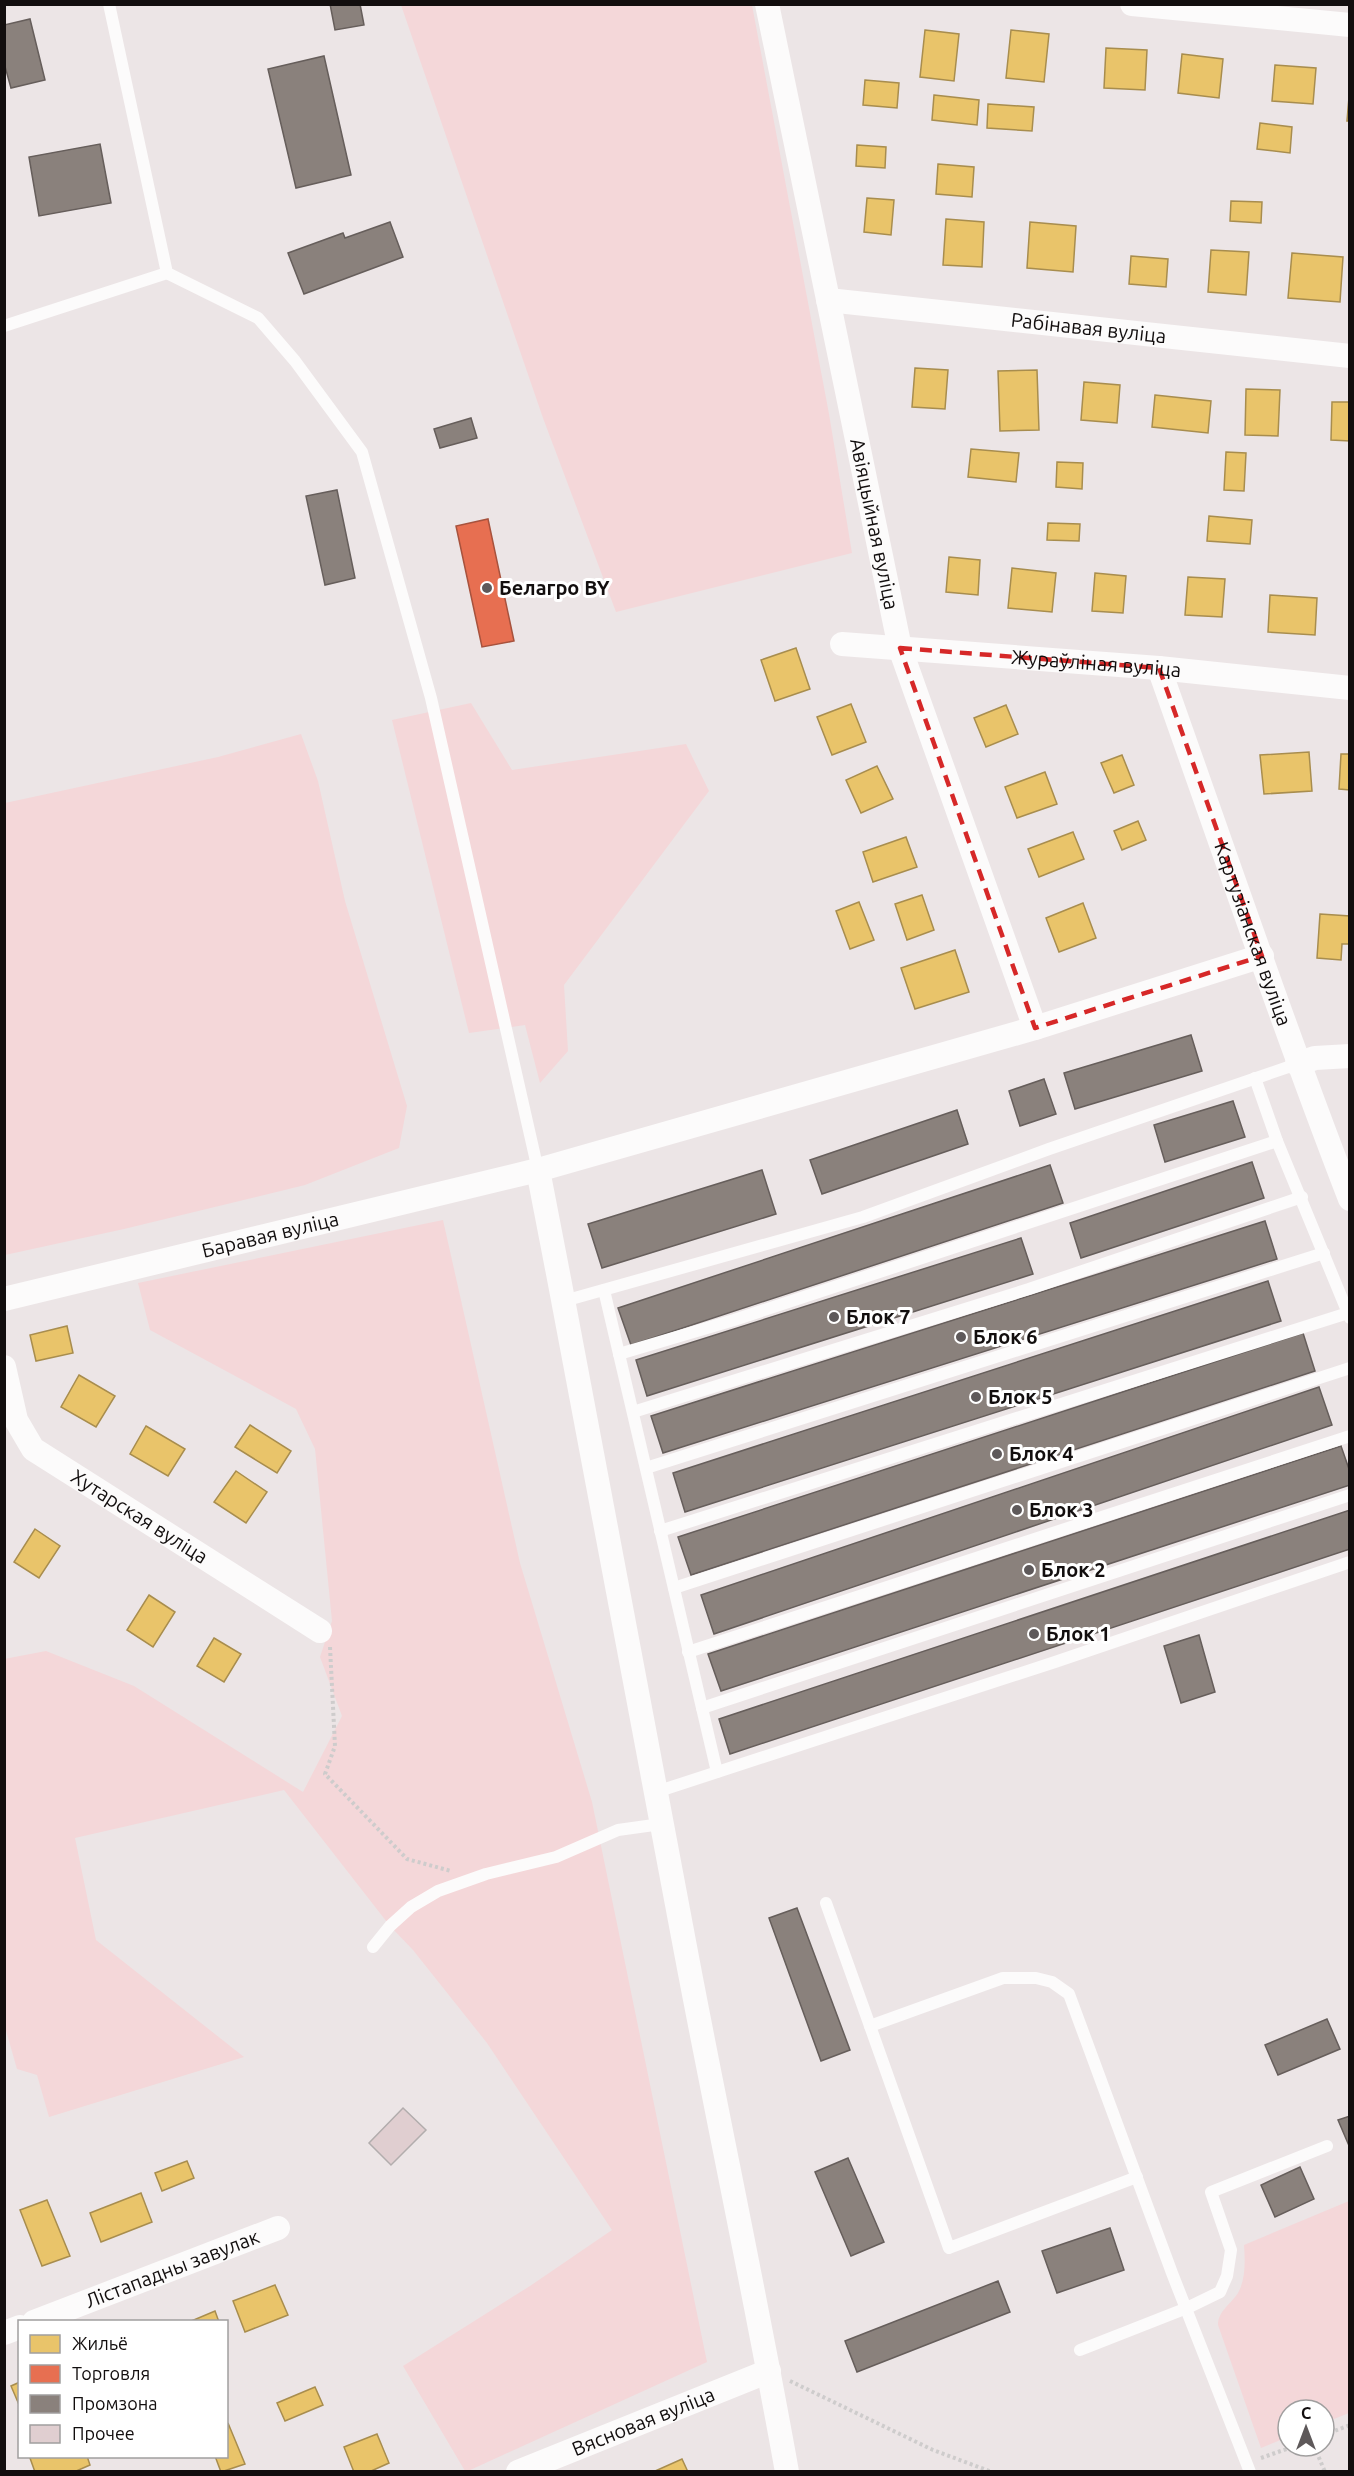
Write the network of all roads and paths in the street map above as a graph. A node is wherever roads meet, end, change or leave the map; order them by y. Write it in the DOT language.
graph roads {
  1 [pos="109,4"];
  2 [pos="767,4"];
  3 [pos="1132,4"];
  4 [pos="1350,25"];
  5 [pos="167,273"];
  6 [pos="828,300"];
  7 [pos="4,326"];
  8 [pos="1350,356"];
  9 [pos="842,644"];
  10 [pos="900,648"];
  11 [pos="1159,668"];
  12 [pos="1350,688"];
  13 [pos="1262,956"];
  14 [pos="1035,1028"];
  15 [pos="1350,1056"];
  16 [pos="1297,1064"];
  17 [pos="1255,1078"];
  18 [pos="1277,1141"];
  19 [pos="538,1170"];
  20 [pos="1302,1197"];
  21 [pos="1350,1199"];
  22 [pos="1324,1253"];
  23 [pos="604,1290"];
  24 [pos="4,1299"];
  25 [pos="564,1301"];
  26 [pos="1349,1316"];
  27 [pos="620,1354"];
  28 [pos="4,1367"];
  29 [pos="1350,1368"];
  30 [pos="633,1412"];
  31 [pos="1350,1436"];
  32 [pos="646,1468"];
  33 [pos="1350,1495"];
  34 [pos="660,1531"];
  35 [pos="1350,1562"];
  36 [pos="674,1588"];
  37 [pos="320,1631"];
  38 [pos="688,1652"];
  39 [pos="702,1708"];
  40 [pos="717,1772"];
  41 [pos="656,1792"];
  42 [pos="661,1824"];
  43 [pos="486,1874"];
  44 [pos="826,1903"];
  45 [pos="374,1947"];
  46 [pos="870,2026"];
  47 [pos="1327,2146"];
  48 [pos="1137,2177"];
  49 [pos="278,2228"];
  50 [pos="1187,2308"];
  51 [pos="39,2320"];
  52 [pos="1080,2350"];
  53 [pos="769,2371"];
  54 [pos="518,2472"];
  55 [pos="787,2472"];
  56 [pos="992,2472"];
  57 [pos="1250,2472"];
  1 -- 5 [label="lane"];
  2 -- 6 [label="street, Авіяцыйная вуліца"];
  3 -- 4 [label="street"];
  5 -- 7 [label="lane"];
  5 -- 19 [label="lane"];
  6 -- 8 [label="street, Рабінавая вуліца"];
  6 -- 10 [label="street, Авіяцыйная вуліца"];
  9 -- 10 [label="street, Жураўліная вуліца"];
  10 -- 11 [label="street, Жураўліная вуліца"];
  10 -- 14 [label="street, Авіяцыйная вуліца"];
  11 -- 12 [label="street, Жураўліная вуліца"];
  11 -- 13 [label="street, Картузіанская вуліца"];
  13 -- 14 [label="street, Баравая вуліца"];
  13 -- 16 [label="street, Картузіанская вуліца"];
  14 -- 19 [label="street, Баравая вуліца"];
  15 -- 16 [label="street"];
  16 -- 17 [label="lane"];
  16 -- 21 [label="street, Картузіанская вуліца"];
  17 -- 18 [label="lane"];
  17 -- 23 [label="lane"];
  18 -- 20 [label="lane"];
  18 -- 27 [label="lane"];
  19 -- 24 [label="street, Баравая вуліца"];
  19 -- 25 [label="street"];
  20 -- 22 [label="lane"];
  20 -- 30 [label="lane"];
  22 -- 26 [label="lane"];
  22 -- 32 [label="lane"];
  23 -- 25 [label="lane"];
  23 -- 27 [label="lane"];
  25 -- 41 [label="street"];
  26 -- 34 [label="lane"];
  27 -- 30 [label="lane"];
  28 -- 37 [label="street, Хутарская вуліца"];
  29 -- 36 [label="lane"];
  30 -- 32 [label="lane"];
  31 -- 38 [label="lane"];
  32 -- 34 [label="lane"];
  33 -- 39 [label="lane"];
  34 -- 36 [label="lane"];
  35 -- 40 [label="lane"];
  36 -- 38 [label="lane"];
  37 -- 43 [label="path"];
  38 -- 39 [label="lane"];
  39 -- 40 [label="lane"];
  40 -- 41 [label="lane"];
  41 -- 42 [label="street"];
  42 -- 43 [label="lane"];
  42 -- 53 [label="street"];
  43 -- 45 [label="lane"];
  44 -- 46 [label="lane"];
  46 -- 48 [label="lane"];
  46 -- 48 [label="lane"];
  47 -- 50 [label="lane"];
  48 -- 50 [label="lane"];
  49 -- 51 [label="street, Лістападны завулак"];
  50 -- 52 [label="lane"];
  50 -- 57 [label="lane"];
  53 -- 54 [label="street, Вясновая вуліца"];
  53 -- 55 [label="street"];
  53 -- 56 [label="path"];
}
